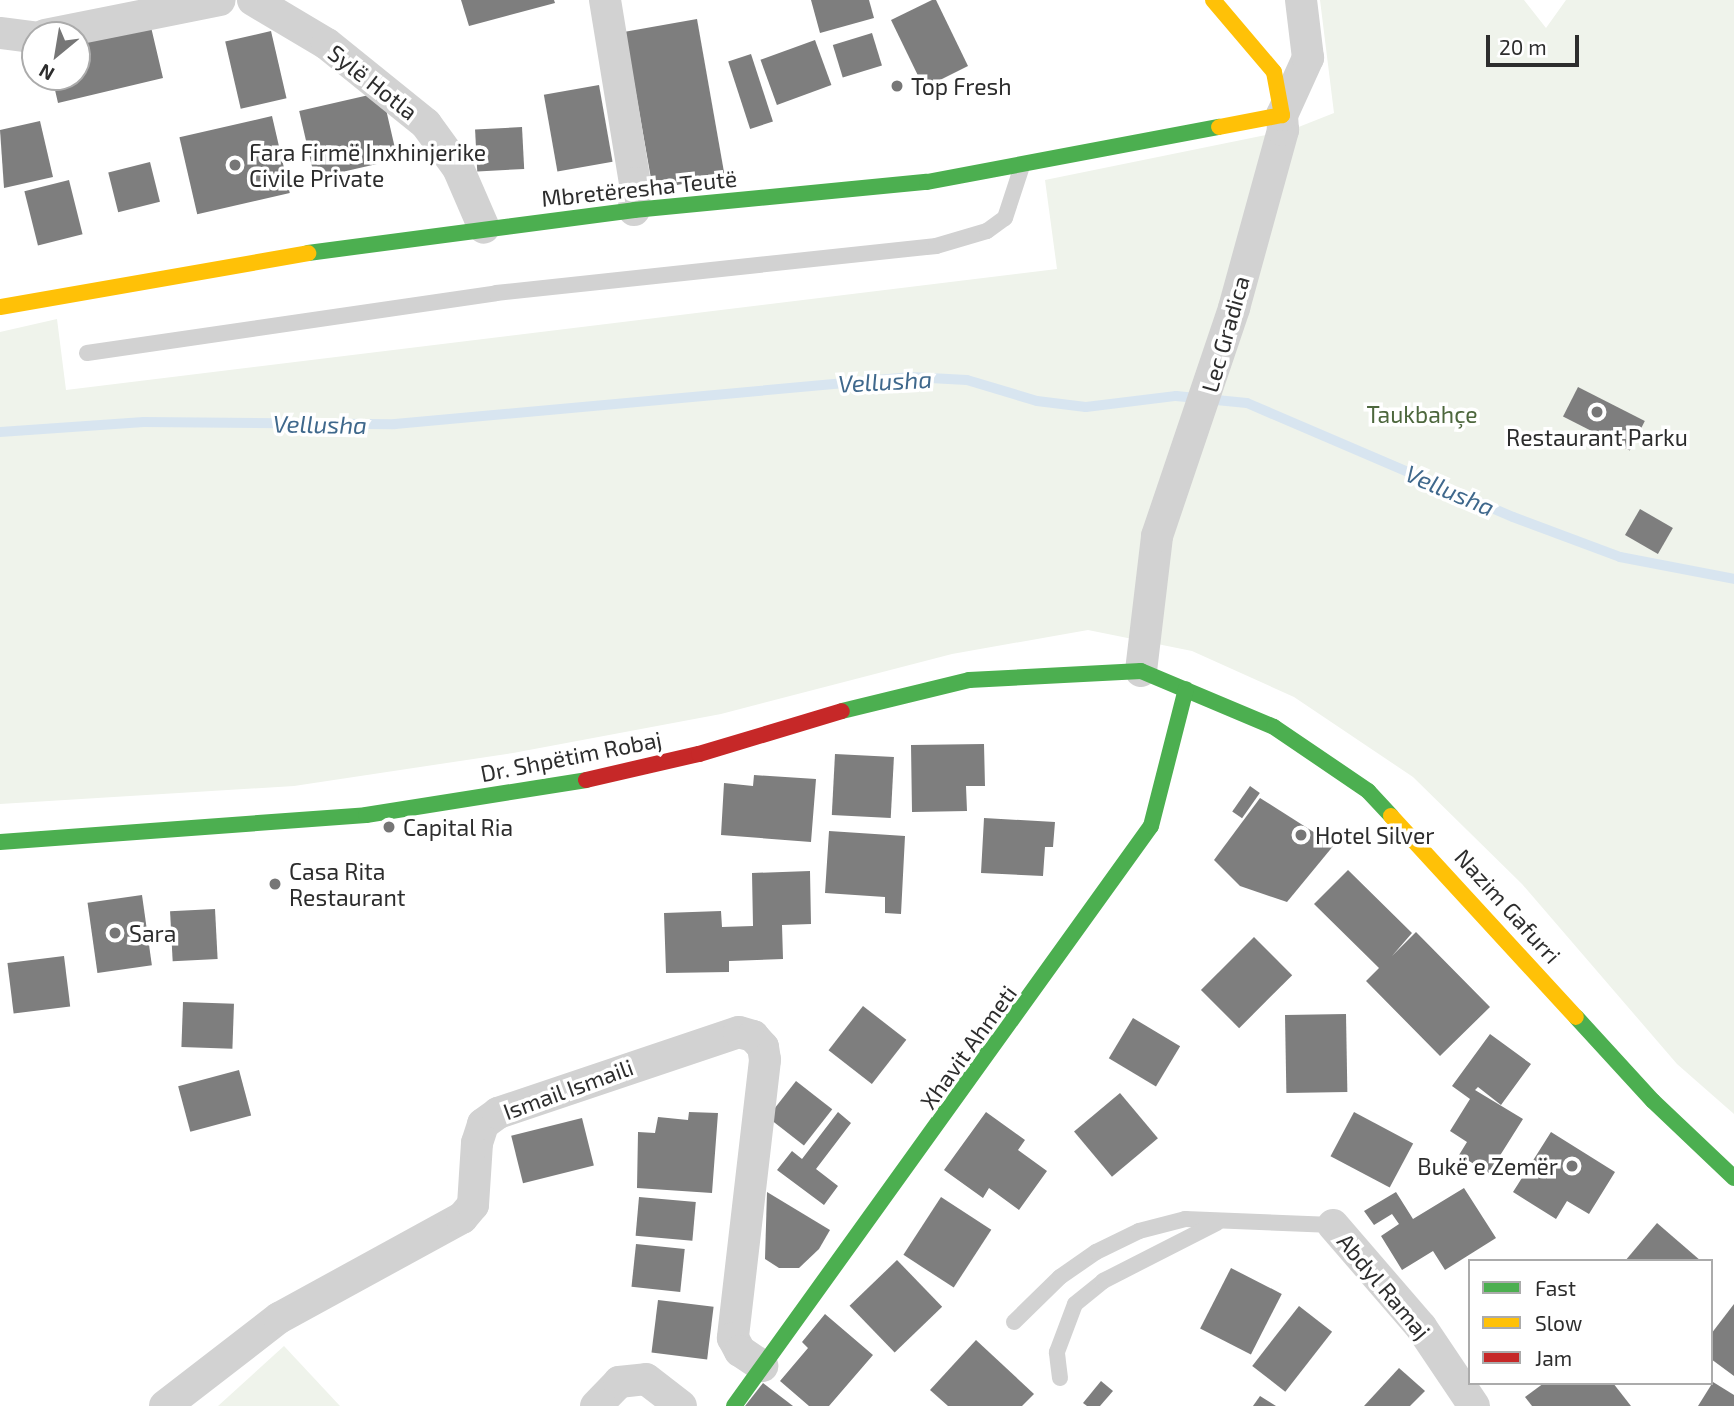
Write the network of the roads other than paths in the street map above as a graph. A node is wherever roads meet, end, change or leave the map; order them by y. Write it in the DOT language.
graph roads {
  1 [pos="220,0"];
  2 [pos="253,0"];
  3 [pos="605,0"];
  4 [pos="1213,0"];
  5 [pos="1301,0"];
  6 [pos="91,26"];
  7 [pos="0,33"];
  8 [pos="21,35"];
  9 [pos="1282,115"];
  10 [pos="1023,163"];
  11 [pos="634,210"];
  12 [pos="484,228"];
  13 [pos="0,306"];
  14 [pos="87,353"];
  15 [pos="1141,671"];
  16 [pos="1186,690"];
  17 [pos="0,842"];
  18 [pos="1734,1178"];
  19 [pos="1219,1222"];
  20 [pos="1333,1225"];
  21 [pos="1014,1322"];
  22 [pos="762,1366"];
  23 [pos="1060,1378"];
  24 [pos="166,1406"];
  25 [pos="596,1406"];
  26 [pos="681,1406"];
  27 [pos="734,1406"];
  28 [pos="1474,1406"];
  1 -- 6 [label="street"];
  2 -- 12 [label="street, Sylë Hotla"];
  3 -- 11 [label="street"];
  4 -- 9 [label="street"];
  5 -- 9 [label="street, Lec Gradica"];
  7 -- 8 [label="street"];
  9 -- 10 [label="street, Mbretëresha Teutë"];
  9 -- 15 [label="street, Lec Gradica"];
  10 -- 11 [label="street, Mbretëresha Teutë"];
  10 -- 14 [label="lane"];
  11 -- 12 [label="street, Mbretëresha Teutë"];
  12 -- 13 [label="street, Mbretëresha Teutë"];
  15 -- 16 [label="street, Nazim Gafurri"];
  15 -- 17 [label="street, Dr. Shpëtim Robaj"];
  16 -- 18 [label="street, Nazim Gafurri"];
  16 -- 22 [label="street, Xhavit Ahmeti"];
  19 -- 20 [label="lane, Abdyl Ramaj"];
  19 -- 21 [label="lane, Abdyl Ramaj"];
  19 -- 23 [label="lane, Abdyl Ramaj"];
  20 -- 28 [label="street, Abdyl Ramaj"];
  22 -- 24 [label="street, Ismail Ismaili"];
  22 -- 27 [label="street, Xhavit Ahmeti"];
  25 -- 26 [label="street"];
}
